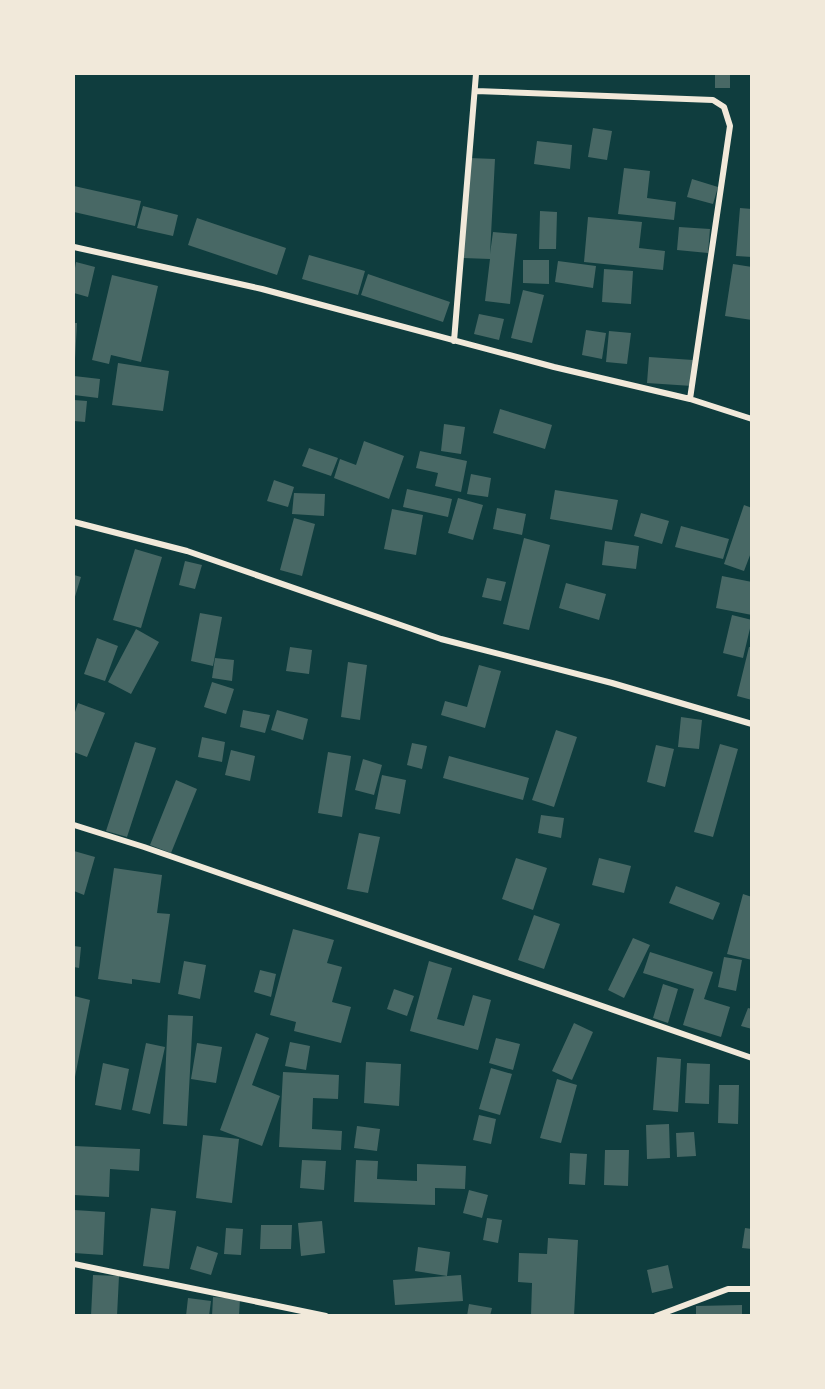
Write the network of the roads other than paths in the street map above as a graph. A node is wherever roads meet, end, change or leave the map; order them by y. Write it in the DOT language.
graph roads {
  1 [pos="476,74"];
  2 [pos="476,91"];
  3 [pos="74,248"];
  4 [pos="454,341"];
  5 [pos="690,399"];
  6 [pos="752,419"];
  7 [pos="74,522"];
  8 [pos="752,724"];
  9 [pos="74,825"];
  10 [pos="752,1058"];
  11 [pos="74,1264"];
  12 [pos="752,1289"];
  13 [pos="326,1316"];
  14 [pos="656,1316"];
  1 -- 2 [label="street"];
  2 -- 4 [label="street"];
  2 -- 5 [label="street"];
  3 -- 4 [label="street"];
  4 -- 5 [label="street"];
  5 -- 6 [label="street"];
  7 -- 8 [label="street"];
  9 -- 10 [label="street"];
  11 -- 13 [label="street"];
  12 -- 14 [label="street"];
}
